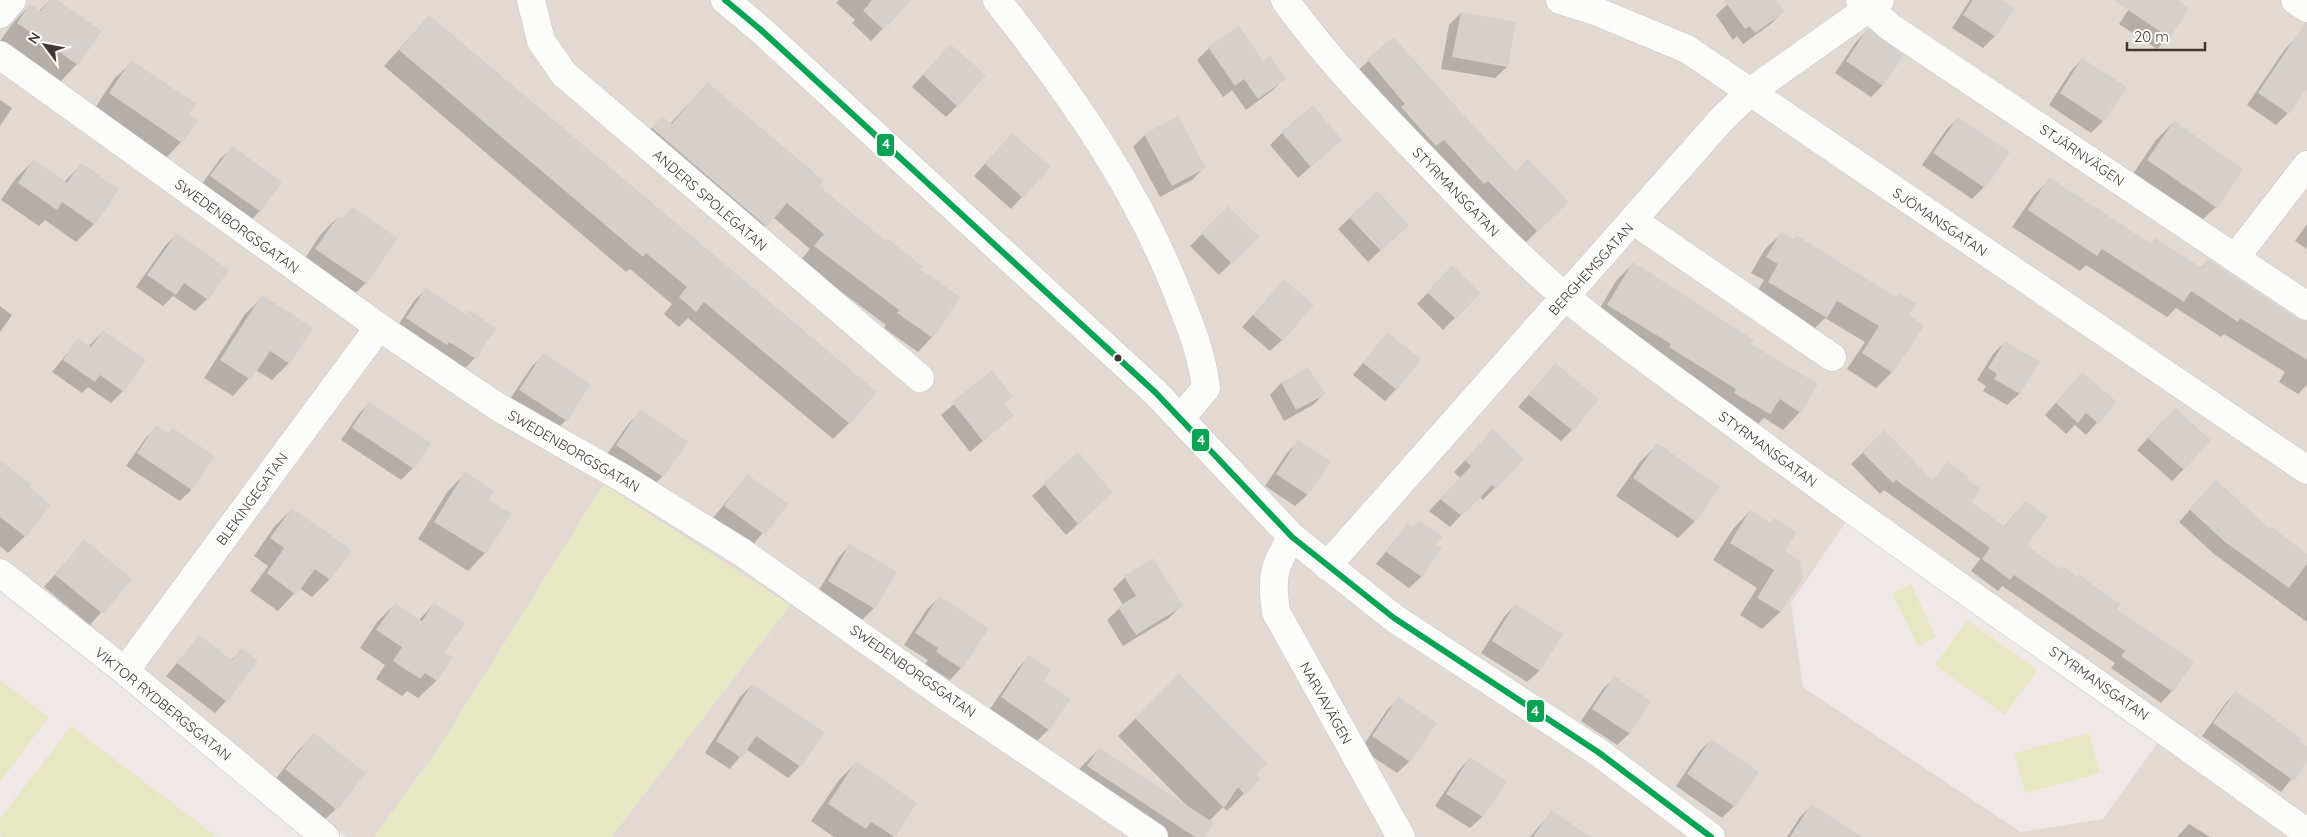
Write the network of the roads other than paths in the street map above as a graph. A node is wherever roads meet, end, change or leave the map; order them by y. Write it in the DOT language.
graph roads {
  1 [pos="12,0"];
  2 [pos="531,0"];
  3 [pos="725,0"];
  4 [pos="997,0"];
  5 [pos="1285,0"];
  6 [pos="1560,0"];
  7 [pos="2295,0"];
  8 [pos="1869,3"];
  9 [pos="2307,8"];
  10 [pos="0,14"];
  11 [pos="0,55"];
  12 [pos="1750,92"];
  13 [pos="2307,165"];
  14 [pos="1634,221"];
  15 [pos="2236,258"];
  16 [pos="1565,296"];
  17 [pos="2307,306"];
  18 [pos="378,327"];
  19 [pos="1832,357"];
  20 [pos="920,378"];
  21 [pos="1181,418"];
  22 [pos="2307,470"];
  23 [pos="1292,537"];
  24 [pos="1327,566"];
  25 [pos="0,573"];
  26 [pos="124,671"];
  27 [pos="2307,833"];
  28 [pos="325,837"];
  29 [pos="1154,837"];
  30 [pos="1401,837"];
  31 [pos="1710,837"];
  1 -- 10 [label="street"];
  2 -- 20 [label="street, ANDERS SPOLEGATAN"];
  3 -- 21 [label="street"];
  4 -- 21 [label="street"];
  5 -- 16 [label="street, STYRMANSGATAN"];
  6 -- 12 [label="street, SJÖMANSGATAN"];
  7 -- 9 [label="street"];
  8 -- 12 [label="street, BERGHEMSGATAN"];
  8 -- 15 [label="street, STJÄRNVÄGEN"];
  11 -- 18 [label="street, SWEDENBORGSGATAN"];
  12 -- 14 [label="street, BERGHEMSGATAN"];
  12 -- 22 [label="street, SJÖMANSGATAN"];
  13 -- 15 [label="street"];
  14 -- 16 [label="street, BERGHEMSGATAN"];
  14 -- 19 [label="street"];
  15 -- 17 [label="street, STJÄRNVÄGEN"];
  16 -- 24 [label="street, BERGHEMSGATAN"];
  16 -- 27 [label="street, STYRMANSGATAN"];
  18 -- 26 [label="street, BLEKINGEGATAN"];
  18 -- 29 [label="street, SWEDENBORGSGATAN"];
  21 -- 23 [label="street"];
  23 -- 24 [label="street"];
  23 -- 30 [label="street, NARVAVÄGEN"];
  24 -- 31 [label="street"];
  25 -- 26 [label="street, VIKTOR RYDBERGSGATAN"];
  26 -- 28 [label="street, VIKTOR RYDBERGSGATAN"];
}
